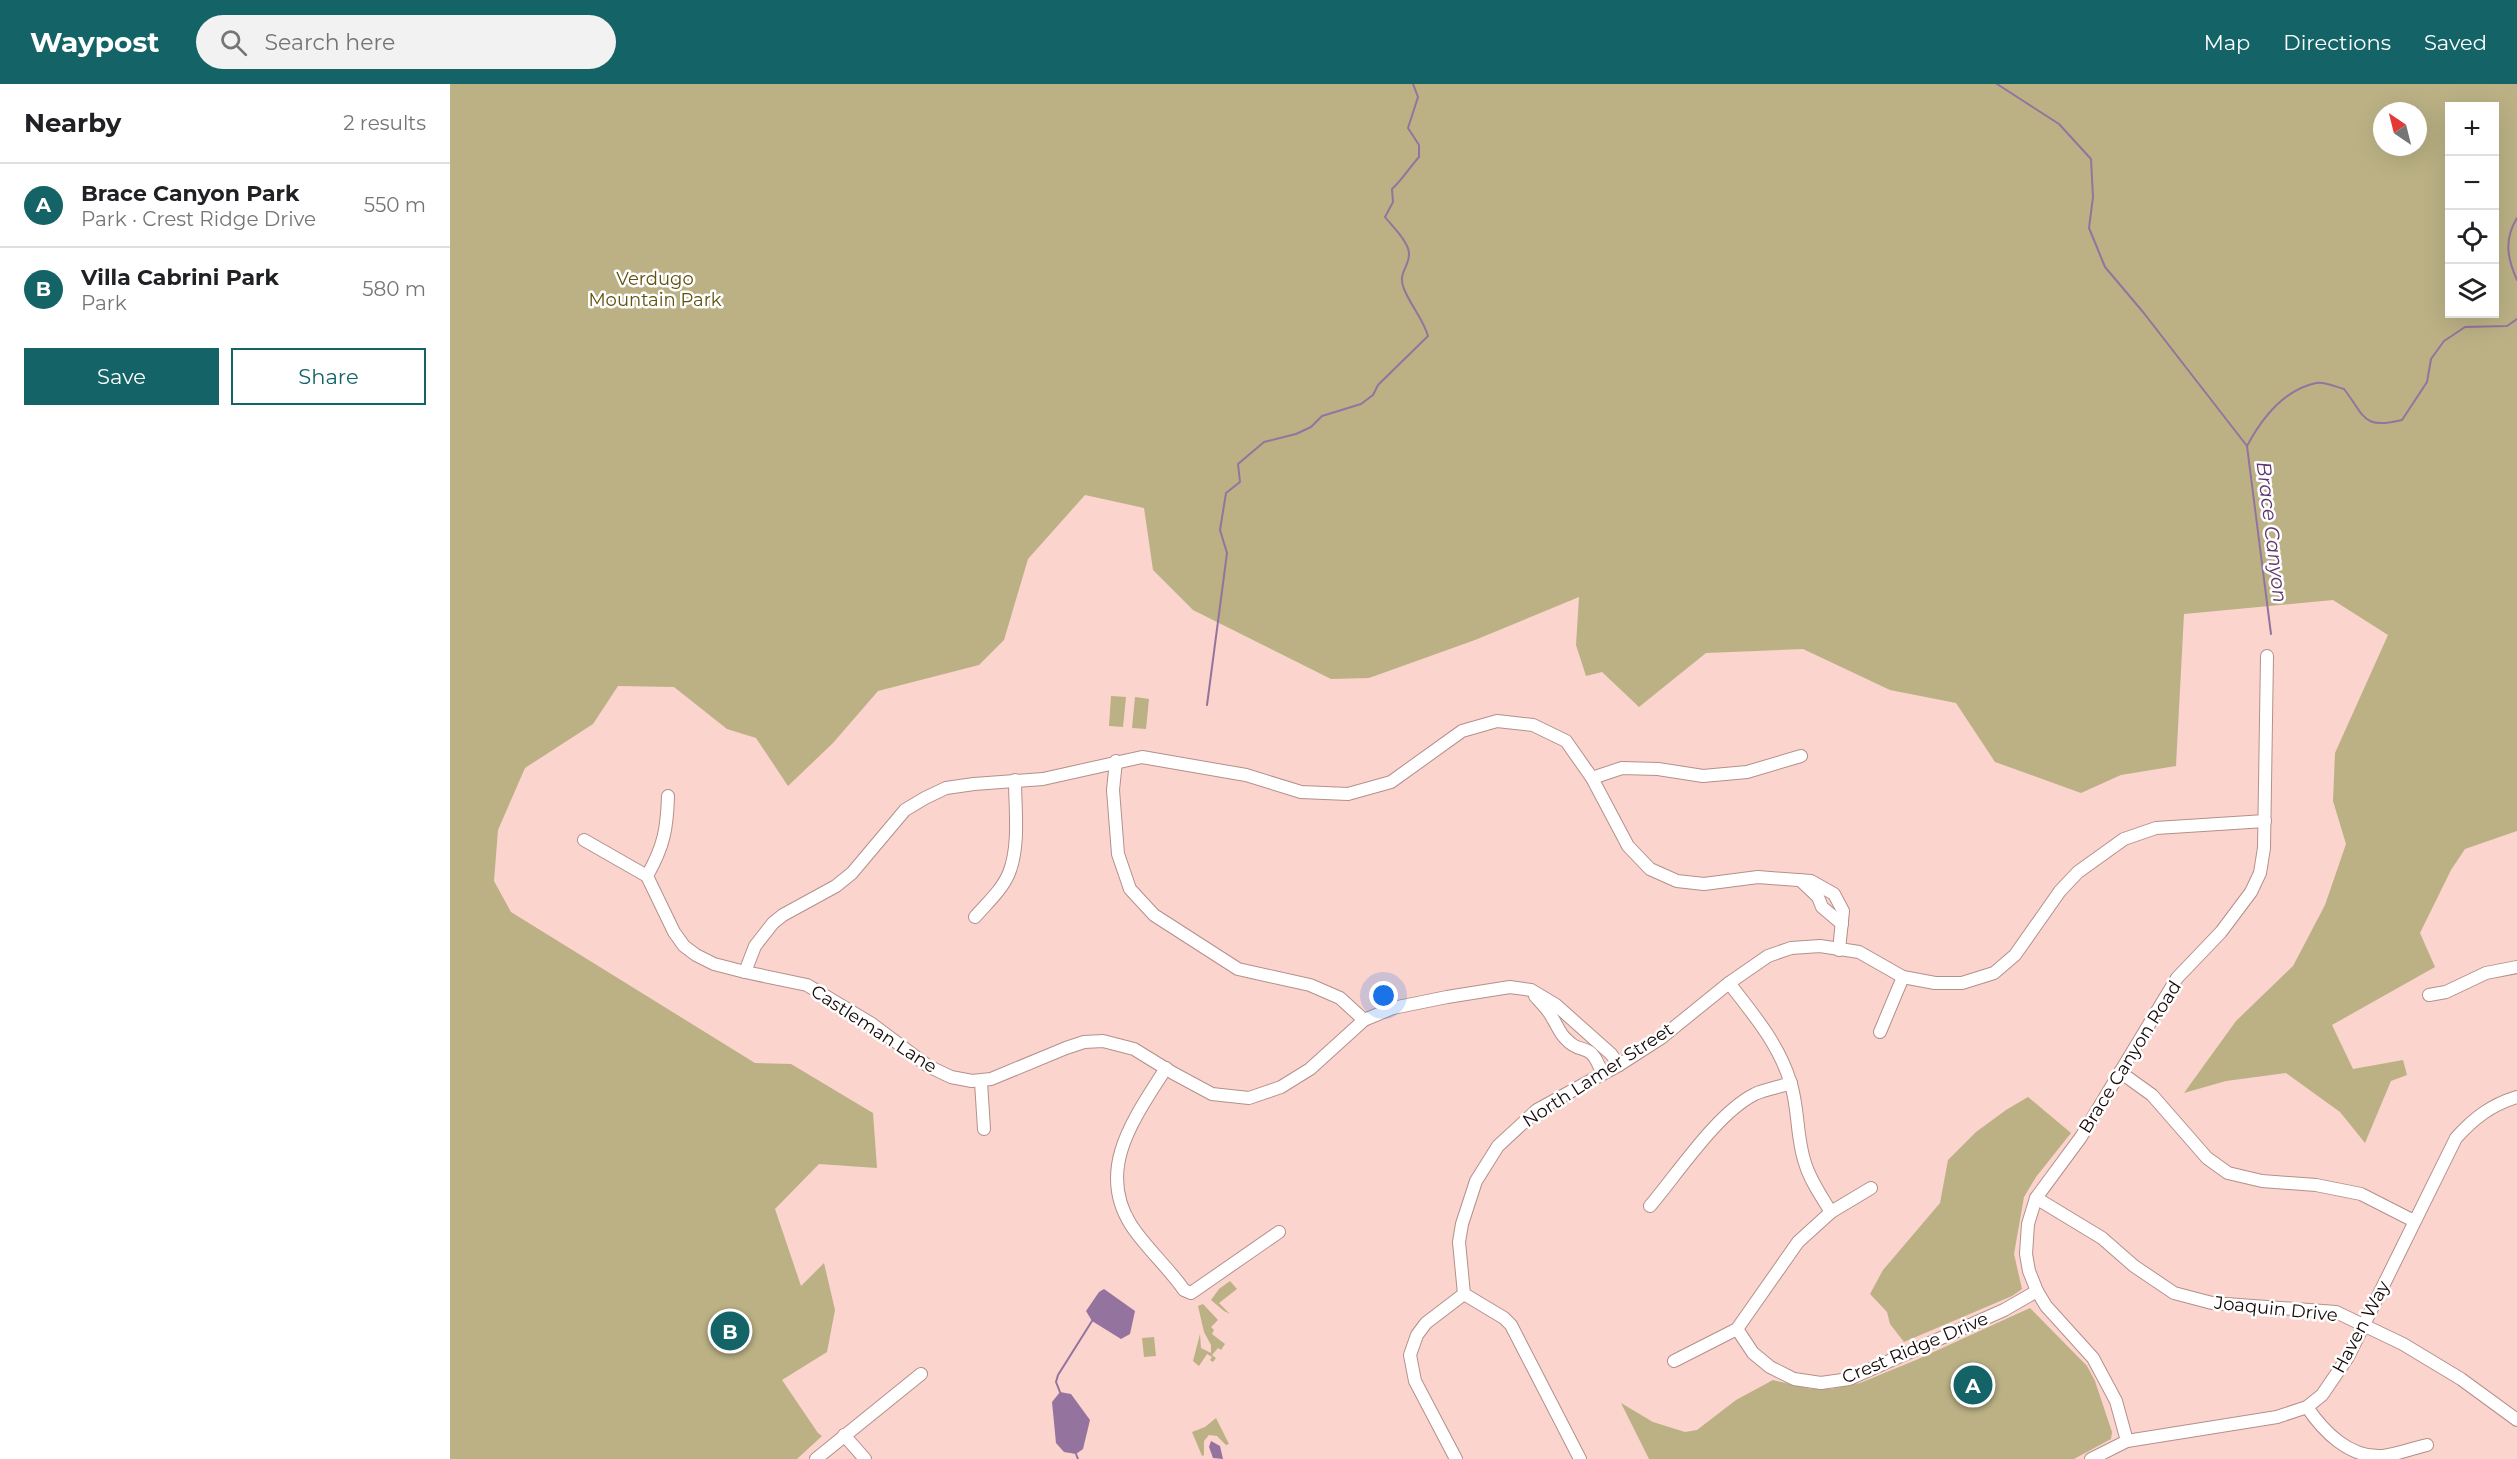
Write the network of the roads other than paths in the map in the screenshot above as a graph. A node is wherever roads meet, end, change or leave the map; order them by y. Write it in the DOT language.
graph roads {
  1 [pos="2267,656"];
  2 [pos="1801,756"];
  3 [pos="1116,761"];
  4 [pos="1592,778"];
  5 [pos="1015,780"];
  6 [pos="668,796"];
  7 [pos="2265,821"];
  8 [pos="584,840"];
  9 [pos="648,876"];
  10 [pos="1800,880"];
  11 [pos="975,916"];
  12 [pos="1842,924"];
  13 [pos="1839,950"];
  14 [pos="2517,967"];
  15 [pos="745,972"];
  16 [pos="1903,977"];
  17 [pos="1729,983"];
  18 [pos="1531,990"];
  19 [pos="2429,994"];
  20 [pos="1364,1020"];
  21 [pos="1880,1032"];
  22 [pos="1619,1065"];
  23 [pos="1166,1068"];
  24 [pos="2120,1072"];
  25 [pos="1602,1073"];
  26 [pos="981,1082"];
  27 [pos="1791,1083"];
  28 [pos="2517,1097"];
  29 [pos="984,1129"];
  30 [pos="1871,1188"];
  31 [pos="2036,1198"];
  32 [pos="1650,1206"];
  33 [pos="1831,1212"];
  34 [pos="2415,1221"];
  35 [pos="1279,1232"];
  36 [pos="2037,1292"];
  37 [pos="1464,1293"];
  38 [pos="2364,1325"];
  39 [pos="1737,1329"];
  40 [pos="1674,1361"];
  41 [pos="921,1374"];
  42 [pos="2307,1407"];
  43 [pos="2517,1420"];
  44 [pos="844,1435"];
  45 [pos="2127,1441"];
  46 [pos="2427,1445"];
  47 [pos="816,1459"];
  48 [pos="865,1459"];
  49 [pos="1456,1459"];
  50 [pos="1580,1459"];
  51 [pos="2091,1459"];
  1 -- 7 [label="street, Brace Canyon Road"];
  2 -- 4 [label="street"];
  3 -- 4 [label="street"];
  3 -- 5 [label="street"];
  3 -- 20 [label="street"];
  4 -- 10 [label="street"];
  5 -- 11 [label="street"];
  5 -- 15 [label="street"];
  6 -- 9 [label="street"];
  7 -- 16 [label="street, North Lamer Street"];
  7 -- 24 [label="street, Brace Canyon Road"];
  8 -- 9 [label="street"];
  9 -- 15 [label="street, Castleman Lane"];
  10 -- 12 [label="street"];
  10 -- 12 [label="street"];
  12 -- 13 [label="street"];
  13 -- 16 [label="street, North Lamer Street"];
  13 -- 17 [label="street, North Lamer Street"];
  14 -- 19 [label="street"];
  15 -- 26 [label="street, Castleman Lane"];
  16 -- 21 [label="street"];
  17 -- 22 [label="street, North Lamer Street"];
  17 -- 27 [label="street"];
  18 -- 20 [label="street, Castleman Lane"];
  18 -- 22 [label="street, Castleman Lane"];
  18 -- 25 [label="street"];
  20 -- 23 [label="street, Castleman Lane"];
  22 -- 25 [label="street, North Lamer Street"];
  23 -- 26 [label="street, Castleman Lane"];
  23 -- 35 [label="street"];
  24 -- 31 [label="street, Brace Canyon Road"];
  24 -- 34 [label="street"];
  25 -- 37 [label="street, North Lamer Street"];
  26 -- 29 [label="street"];
  27 -- 32 [label="street"];
  27 -- 33 [label="street"];
  28 -- 34 [label="street, Haven Way"];
  30 -- 33 [label="street"];
  31 -- 36 [label="street, Brace Canyon Road"];
  31 -- 38 [label="street, Joaquin Drive"];
  33 -- 39 [label="street"];
  34 -- 38 [label="street, Haven Way"];
  36 -- 39 [label="street, Crest Ridge Drive"];
  36 -- 45 [label="street, Brace Canyon Road"];
  37 -- 49 [label="street"];
  37 -- 50 [label="street"];
  38 -- 42 [label="street, Haven Way"];
  38 -- 43 [label="street, Joaquin Drive"];
  39 -- 40 [label="street"];
  41 -- 44 [label="street"];
  42 -- 45 [label="street, Haven Way"];
  42 -- 46 [label="street"];
  44 -- 47 [label="street"];
  44 -- 48 [label="street"];
  45 -- 51 [label="street, Haven Way"];
}
